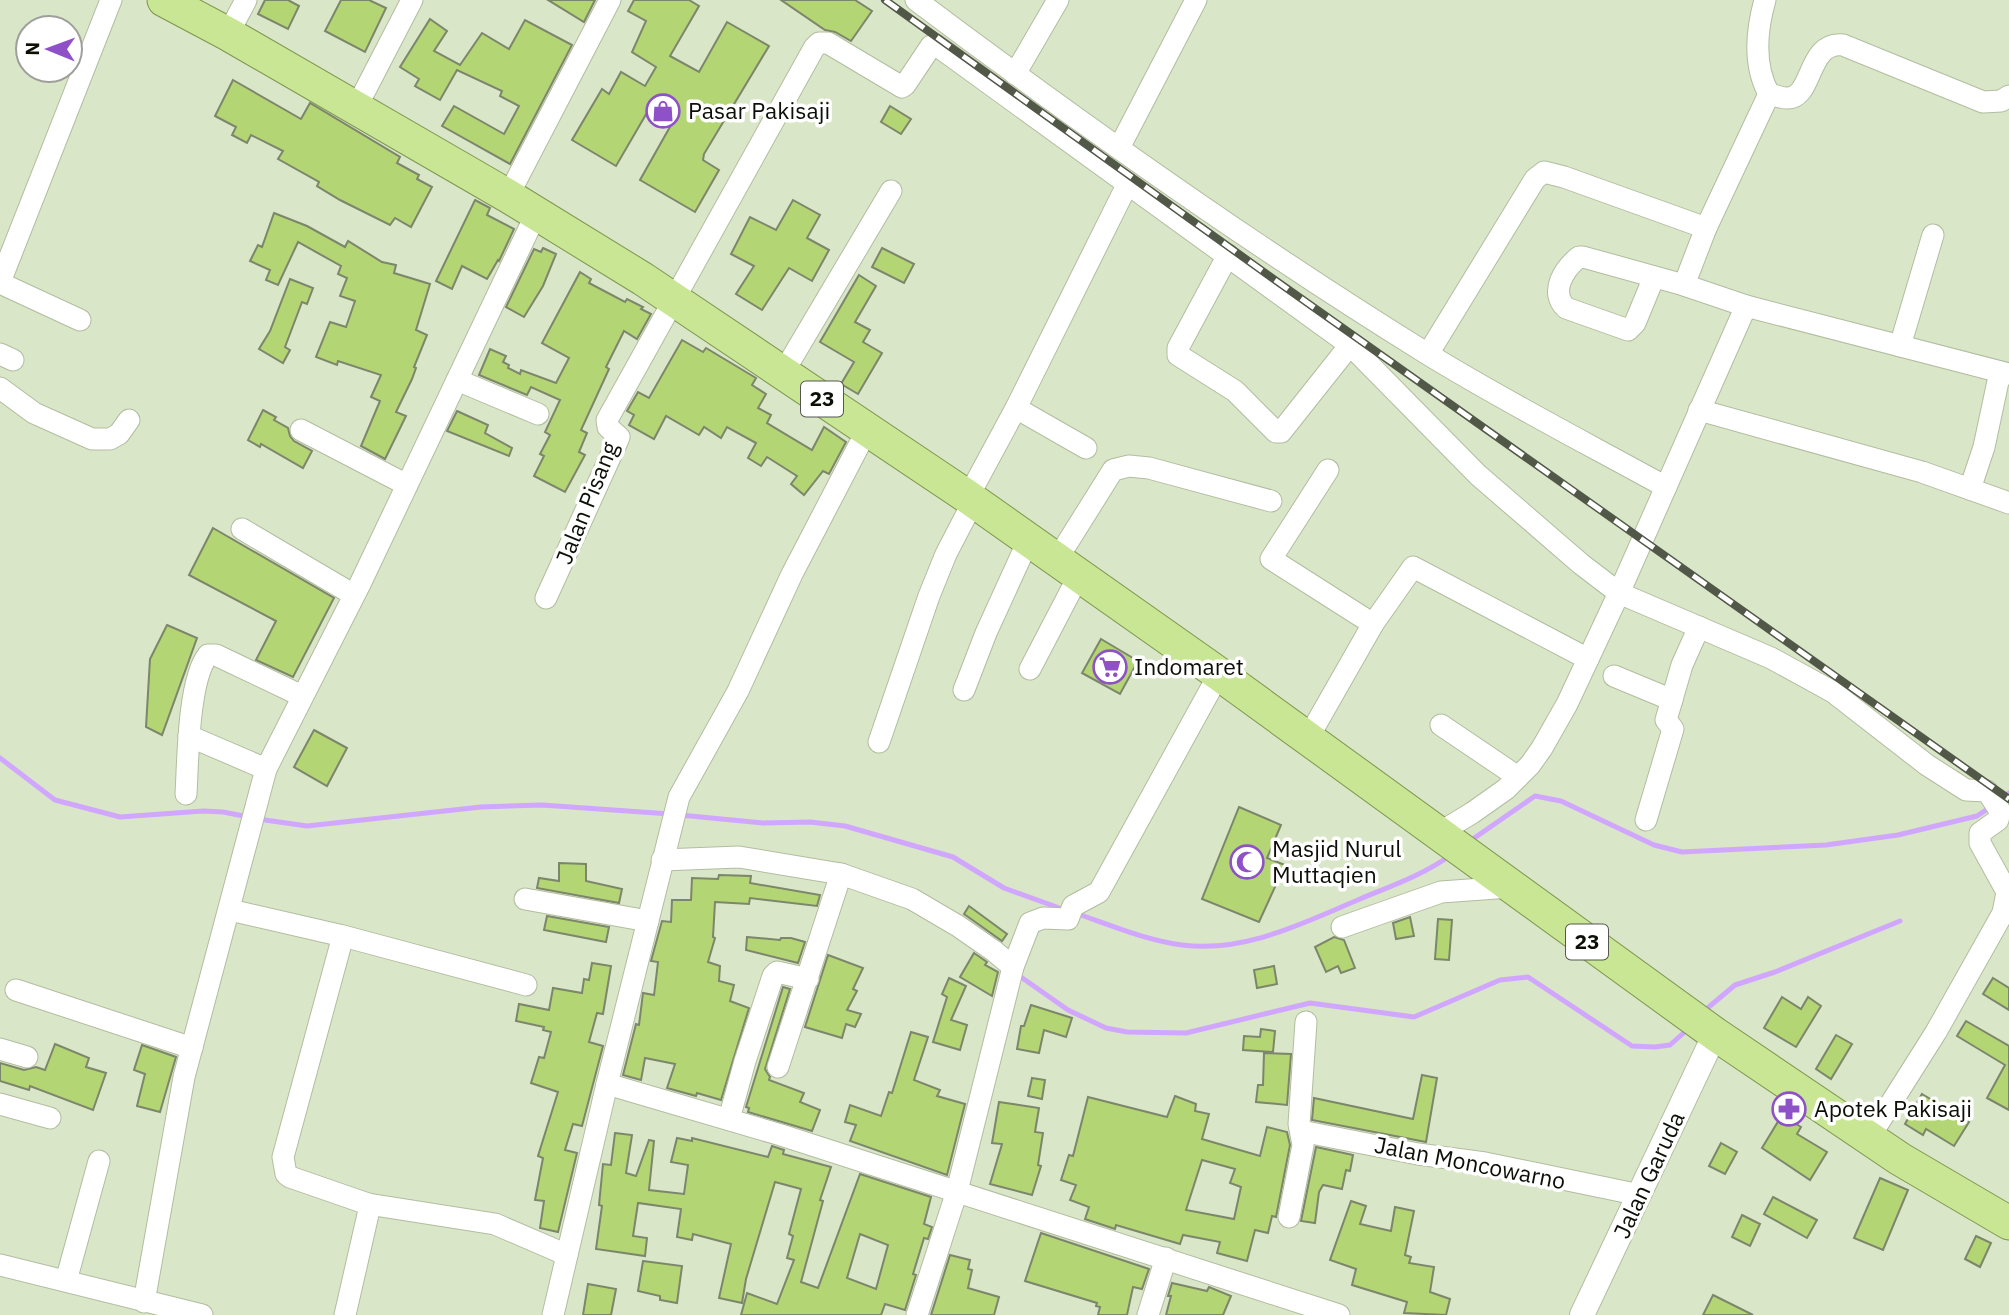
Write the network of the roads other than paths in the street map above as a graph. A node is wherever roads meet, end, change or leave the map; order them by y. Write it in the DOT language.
graph roads {
  1 [pos="111,0"];
  2 [pos="164,0"];
  3 [pos="246,0"];
  4 [pos="412,0"];
  5 [pos="610,0"];
  6 [pos="916,0"];
  7 [pos="1058,0"];
  8 [pos="1196,0"];
  9 [pos="1765,0"];
  10 [pos="228,34"];
  11 [pos="1014,74"];
  12 [pos="1769,94"];
  13 [pos="2009,96"];
  14 [pos="356,108"];
  15 [pos="1119,149"];
  16 [pos="1127,185"];
  17 [pos="891,191"];
  18 [pos="508,196"];
  19 [pos="536,214"];
  20 [pos="1706,228"];
  21 [pos="1933,235"];
  22 [pos="1228,255"];
  23 [pos="1654,276"];
  24 [pos="0,283"];
  25 [pos="1684,285"];
  26 [pos="673,300"];
  27 [pos="1746,306"];
  28 [pos="80,320"];
  29 [pos="1350,345"];
  30 [pos="1900,346"];
  31 [pos="1428,354"];
  32 [pos="783,373"];
  33 [pos="2005,373"];
  34 [pos="457,380"];
  35 [pos="0,388"];
  36 [pos="1016,408"];
  37 [pos="1699,410"];
  38 [pos="538,414"];
  39 [pos="129,419"];
  40 [pos="867,429"];
  41 [pos="301,430"];
  42 [pos="1086,448"];
  43 [pos="1328,470"];
  44 [pos="407,485"];
  45 [pos="1666,487"];
  46 [pos="1970,489"];
  47 [pos="970,499"];
  48 [pos="1271,501"];
  49 [pos="2009,503"];
  50 [pos="242,528"];
  51 [pos="1028,541"];
  52 [pos="1067,569"];
  53 [pos="1619,593"];
  54 [pos="354,595"];
  55 [pos="547,598"];
  56 [pos="1373,624"];
  57 [pos="1699,627"];
  58 [pos="1588,659"];
  59 [pos="1030,669"];
  60 [pos="1219,674"];
  61 [pos="1614,676"];
  62 [pos="964,690"];
  63 [pos="302,696"];
  64 [pos="1672,700"];
  65 [pos="1441,725"];
  66 [pos="189,736"];
  67 [pos="1308,738"];
  68 [pos="879,742"];
  69 [pos="266,769"];
  70 [pos="1518,777"];
  71 [pos="186,794"];
  72 [pos="1646,820"];
  73 [pos="1445,838"];
  74 [pos="662,859"];
  75 [pos="841,874"];
  76 [pos="1498,878"];
  77 [pos="525,899"];
  78 [pos="230,910"];
  79 [pos="648,921"];
  80 [pos="1342,927"];
  81 [pos="343,936"];
  82 [pos="1012,971"];
  83 [pos="808,979"];
  84 [pos="526,985"];
  85 [pos="16,990"];
  86 [pos="1306,1022"];
  87 [pos="1703,1025"];
  88 [pos="192,1048"];
  89 [pos="0,1049"];
  90 [pos="27,1057"];
  91 [pos="778,1067"];
  92 [pos="607,1084"];
  93 [pos="0,1104"];
  94 [pos="50,1118"];
  95 [pos="729,1119"];
  96 [pos="1301,1131"];
  97 [pos="1869,1138"];
  98 [pos="99,1161"];
  99 [pos="957,1191"];
  100 [pos="1640,1195"];
  101 [pos="368,1204"];
  102 [pos="1289,1217"];
  103 [pos="2009,1223"];
  104 [pos="567,1255"];
  105 [pos="1166,1258"];
  106 [pos="0,1265"];
  107 [pos="66,1282"];
  108 [pos="144,1301"];
  109 [pos="202,1315"];
  110 [pos="345,1315"];
  111 [pos="553,1315"];
  112 [pos="917,1315"];
  113 [pos="1148,1315"];
  114 [pos="1339,1315"];
  115 [pos="1582,1315"];
  1 -- 24 [label="street"];
  2 -- 10 [label="highway, 23"];
  3 -- 10 [label="street"];
  4 -- 14 [label="street"];
  5 -- 18 [label="street"];
  6 -- 11 [label="street"];
  7 -- 11 [label="street"];
  8 -- 15 [label="street"];
  9 -- 12 [label="street"];
  10 -- 14 [label="highway, 23"];
  11 -- 15 [label="street"];
  12 -- 13 [label="street"];
  12 -- 20 [label="street"];
  14 -- 18 [label="highway, 23"];
  15 -- 31 [label="street"];
  16 -- 22 [label="street"];
  16 -- 26 [label="street"];
  16 -- 36 [label="street"];
  17 -- 32 [label="street"];
  18 -- 19 [label="highway, 23"];
  19 -- 26 [label="highway, 23"];
  19 -- 34 [label="street"];
  20 -- 25 [label="street"];
  20 -- 31 [label="street"];
  21 -- 30 [label="street"];
  22 -- 29 [label="street"];
  22 -- 29 [label="street"];
  23 -- 23 [label="street"];
  23 -- 25 [label="street"];
  24 -- 28 [label="street"];
  25 -- 27 [label="street"];
  26 -- 32 [label="highway, 23"];
  26 -- 55 [label="street, Jalan Pisang"];
  27 -- 30 [label="street"];
  27 -- 37 [label="street"];
  29 -- 53 [label="street"];
  30 -- 33 [label="street"];
  31 -- 45 [label="street"];
  32 -- 40 [label="highway, 23"];
  33 -- 46 [label="street"];
  34 -- 38 [label="street"];
  34 -- 44 [label="street"];
  35 -- 39 [label="street"];
  36 -- 42 [label="street"];
  36 -- 47 [label="street"];
  37 -- 45 [label="street"];
  37 -- 46 [label="street"];
  40 -- 47 [label="highway, 23"];
  40 -- 74 [label="street"];
  41 -- 44 [label="street"];
  43 -- 56 [label="street"];
  44 -- 54 [label="street"];
  45 -- 53 [label="street"];
  46 -- 49 [label="street"];
  47 -- 51 [label="highway, 23"];
  47 -- 68 [label="street"];
  48 -- 52 [label="street"];
  50 -- 54 [label="street"];
  51 -- 52 [label="highway, 23"];
  51 -- 62 [label="street"];
  52 -- 59 [label="street"];
  52 -- 60 [label="highway, 23"];
  53 -- 57 [label="street"];
  53 -- 58 [label="street"];
  54 -- 63 [label="street"];
  56 -- 58 [label="street"];
  56 -- 67 [label="street"];
  57 -- 64 [label="street"];
  57 -- 97 [label="street"];
  58 -- 70 [label="street"];
  60 -- 67 [label="highway, 23"];
  60 -- 82 [label="street"];
  61 -- 64 [label="street"];
  63 -- 66 [label="street"];
  63 -- 69 [label="street"];
  64 -- 72 [label="street"];
  65 -- 70 [label="street"];
  66 -- 69 [label="street"];
  66 -- 71 [label="street"];
  67 -- 73 [label="highway, 23"];
  69 -- 78 [label="street"];
  70 -- 73 [label="street"];
  73 -- 76 [label="highway, 23"];
  74 -- 75 [label="street"];
  74 -- 79 [label="street"];
  75 -- 82 [label="street"];
  75 -- 83 [label="street"];
  76 -- 80 [label="street"];
  76 -- 87 [label="highway, 23"];
  77 -- 79 [label="street"];
  78 -- 81 [label="street"];
  78 -- 88 [label="street"];
  79 -- 92 [label="street"];
  81 -- 84 [label="street"];
  81 -- 101 [label="street"];
  82 -- 99 [label="street"];
  83 -- 91 [label="street"];
  83 -- 95 [label="street"];
  85 -- 88 [label="street"];
  86 -- 96 [label="street"];
  87 -- 97 [label="highway, 23"];
  87 -- 100 [label="street, Jalan Garuda"];
  88 -- 108 [label="street"];
  89 -- 90 [label="street"];
  92 -- 95 [label="street"];
  92 -- 104 [label="street"];
  93 -- 94 [label="street"];
  95 -- 99 [label="street"];
  96 -- 100 [label="street, Jalan Moncowarno"];
  96 -- 102 [label="street"];
  97 -- 103 [label="highway, 23"];
  98 -- 107 [label="street"];
  99 -- 105 [label="street"];
  99 -- 112 [label="street"];
  100 -- 115 [label="street, Jalan Garuda"];
  101 -- 104 [label="street"];
  101 -- 110 [label="street"];
  104 -- 111 [label="street"];
  105 -- 113 [label="street"];
  105 -- 114 [label="street"];
  106 -- 107 [label="street"];
  107 -- 108 [label="street"];
  108 -- 109 [label="street"];
}
